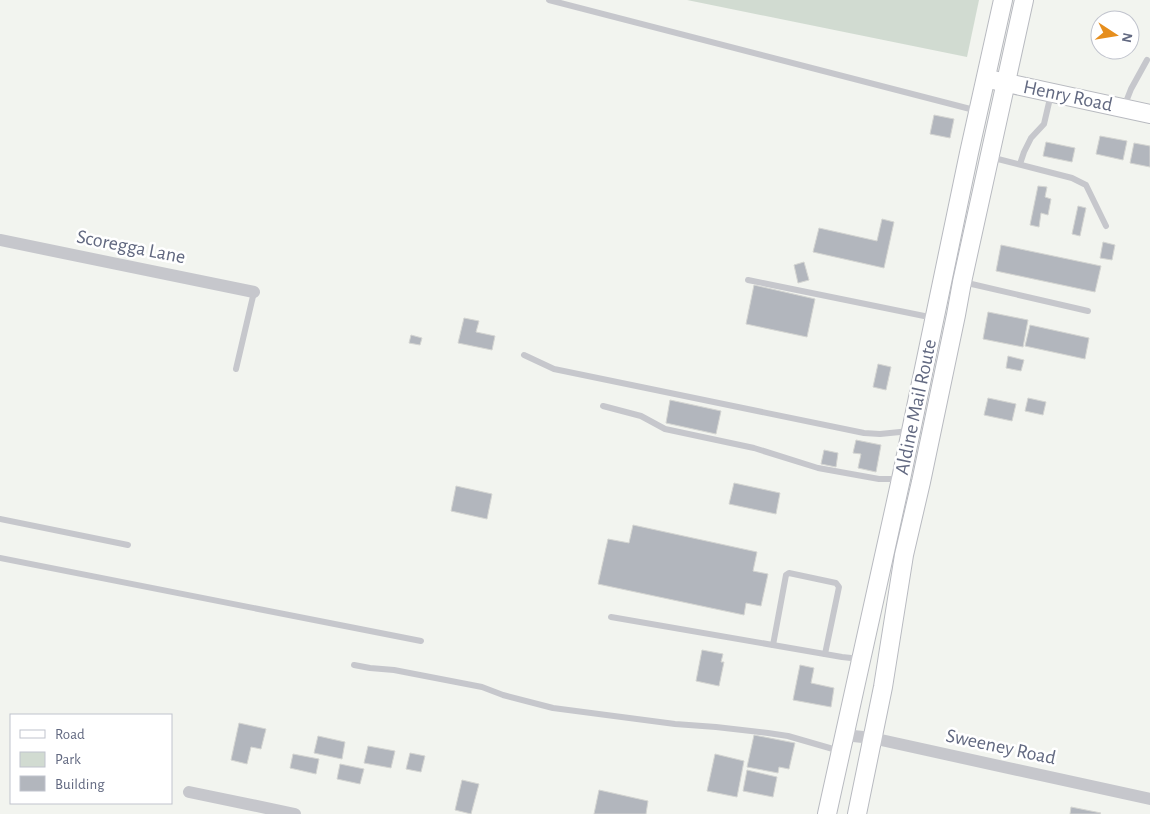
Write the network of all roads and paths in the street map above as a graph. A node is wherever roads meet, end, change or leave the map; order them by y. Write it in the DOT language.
graph roads {
  1 [pos="548,0"];
  2 [pos="1003,0"];
  3 [pos="1024,0"];
  4 [pos="1147,60"];
  5 [pos="986,78"];
  6 [pos="1005,82"];
  7 [pos="1052,93"];
  8 [pos="1124,108"];
  9 [pos="978,111"];
  10 [pos="1150,114"];
  11 [pos="989,156"];
  12 [pos="1020,164"];
  13 [pos="1106,226"];
  14 [pos="0,240"];
  15 [pos="943,279"];
  16 [pos="748,280"];
  17 [pos="962,282"];
  18 [pos="254,292"];
  19 [pos="1088,310"];
  20 [pos="935,319"];
  21 [pos="524,355"];
  22 [pos="236,369"];
  23 [pos="603,406"];
  24 [pos="911,430"];
  25 [pos="901,479"];
  26 [pos="921,482"];
  27 [pos="0,519"];
  28 [pos="128,545"];
  29 [pos="0,558"];
  30 [pos="611,617"];
  31 [pos="421,640"];
  32 [pos="773,645"];
  33 [pos="825,654"];
  34 [pos="862,660"];
  35 [pos="887,663"];
  36 [pos="354,665"];
  37 [pos="872,738"];
  38 [pos="842,743"];
  39 [pos="189,792"];
  40 [pos="1150,799"];
  41 [pos="295,814"];
  42 [pos="827,814"];
  43 [pos="857,814"];
  1 -- 9 [label="lane"];
  2 -- 5 [label="main road, Aldine Mail Route"];
  3 -- 6 [label="main road, Aldine Mail Route"];
  4 -- 8 [label="lane"];
  5 -- 6 [label="main road, Henry Road"];
  5 -- 9 [label="main road, Aldine Mail Route"];
  6 -- 7 [label="main road, Henry Road"];
  6 -- 11 [label="main road, Aldine Mail Route"];
  7 -- 8 [label="main road, Henry Road"];
  7 -- 12 [label="lane"];
  8 -- 10 [label="main road, Henry Road"];
  9 -- 15 [label="main road, Aldine Mail Route"];
  11 -- 12 [label="lane"];
  11 -- 17 [label="main road, Aldine Mail Route"];
  12 -- 13 [label="lane"];
  14 -- 18 [label="street, Scoregga Lane"];
  15 -- 17 [label="main road"];
  15 -- 20 [label="main road, Aldine Mail Route"];
  16 -- 20 [label="lane"];
  17 -- 19 [label="lane"];
  17 -- 26 [label="main road, Aldine Mail Route"];
  18 -- 22 [label="lane"];
  20 -- 24 [label="main road, Aldine Mail Route"];
  21 -- 24 [label="lane"];
  23 -- 25 [label="lane"];
  24 -- 25 [label="main road, Aldine Mail Route"];
  25 -- 26 [label="main road"];
  25 -- 34 [label="main road, Aldine Mail Route"];
  26 -- 35 [label="main road, Aldine Mail Route"];
  27 -- 28 [label="lane"];
  29 -- 31 [label="lane"];
  30 -- 32 [label="lane"];
  32 -- 33 [label="lane"];
  32 -- 33 [label="lane"];
  33 -- 34 [label="lane"];
  34 -- 35 [label="main road"];
  34 -- 38 [label="main road, Aldine Mail Route"];
  35 -- 37 [label="main road, Aldine Mail Route"];
  36 -- 38 [label="lane"];
  37 -- 38 [label="street, Sweeney Road"];
  37 -- 40 [label="street, Sweeney Road"];
  37 -- 43 [label="main road, Aldine Mail Route"];
  38 -- 42 [label="main road, Aldine Mail Route"];
  39 -- 41 [label="street"];
}
